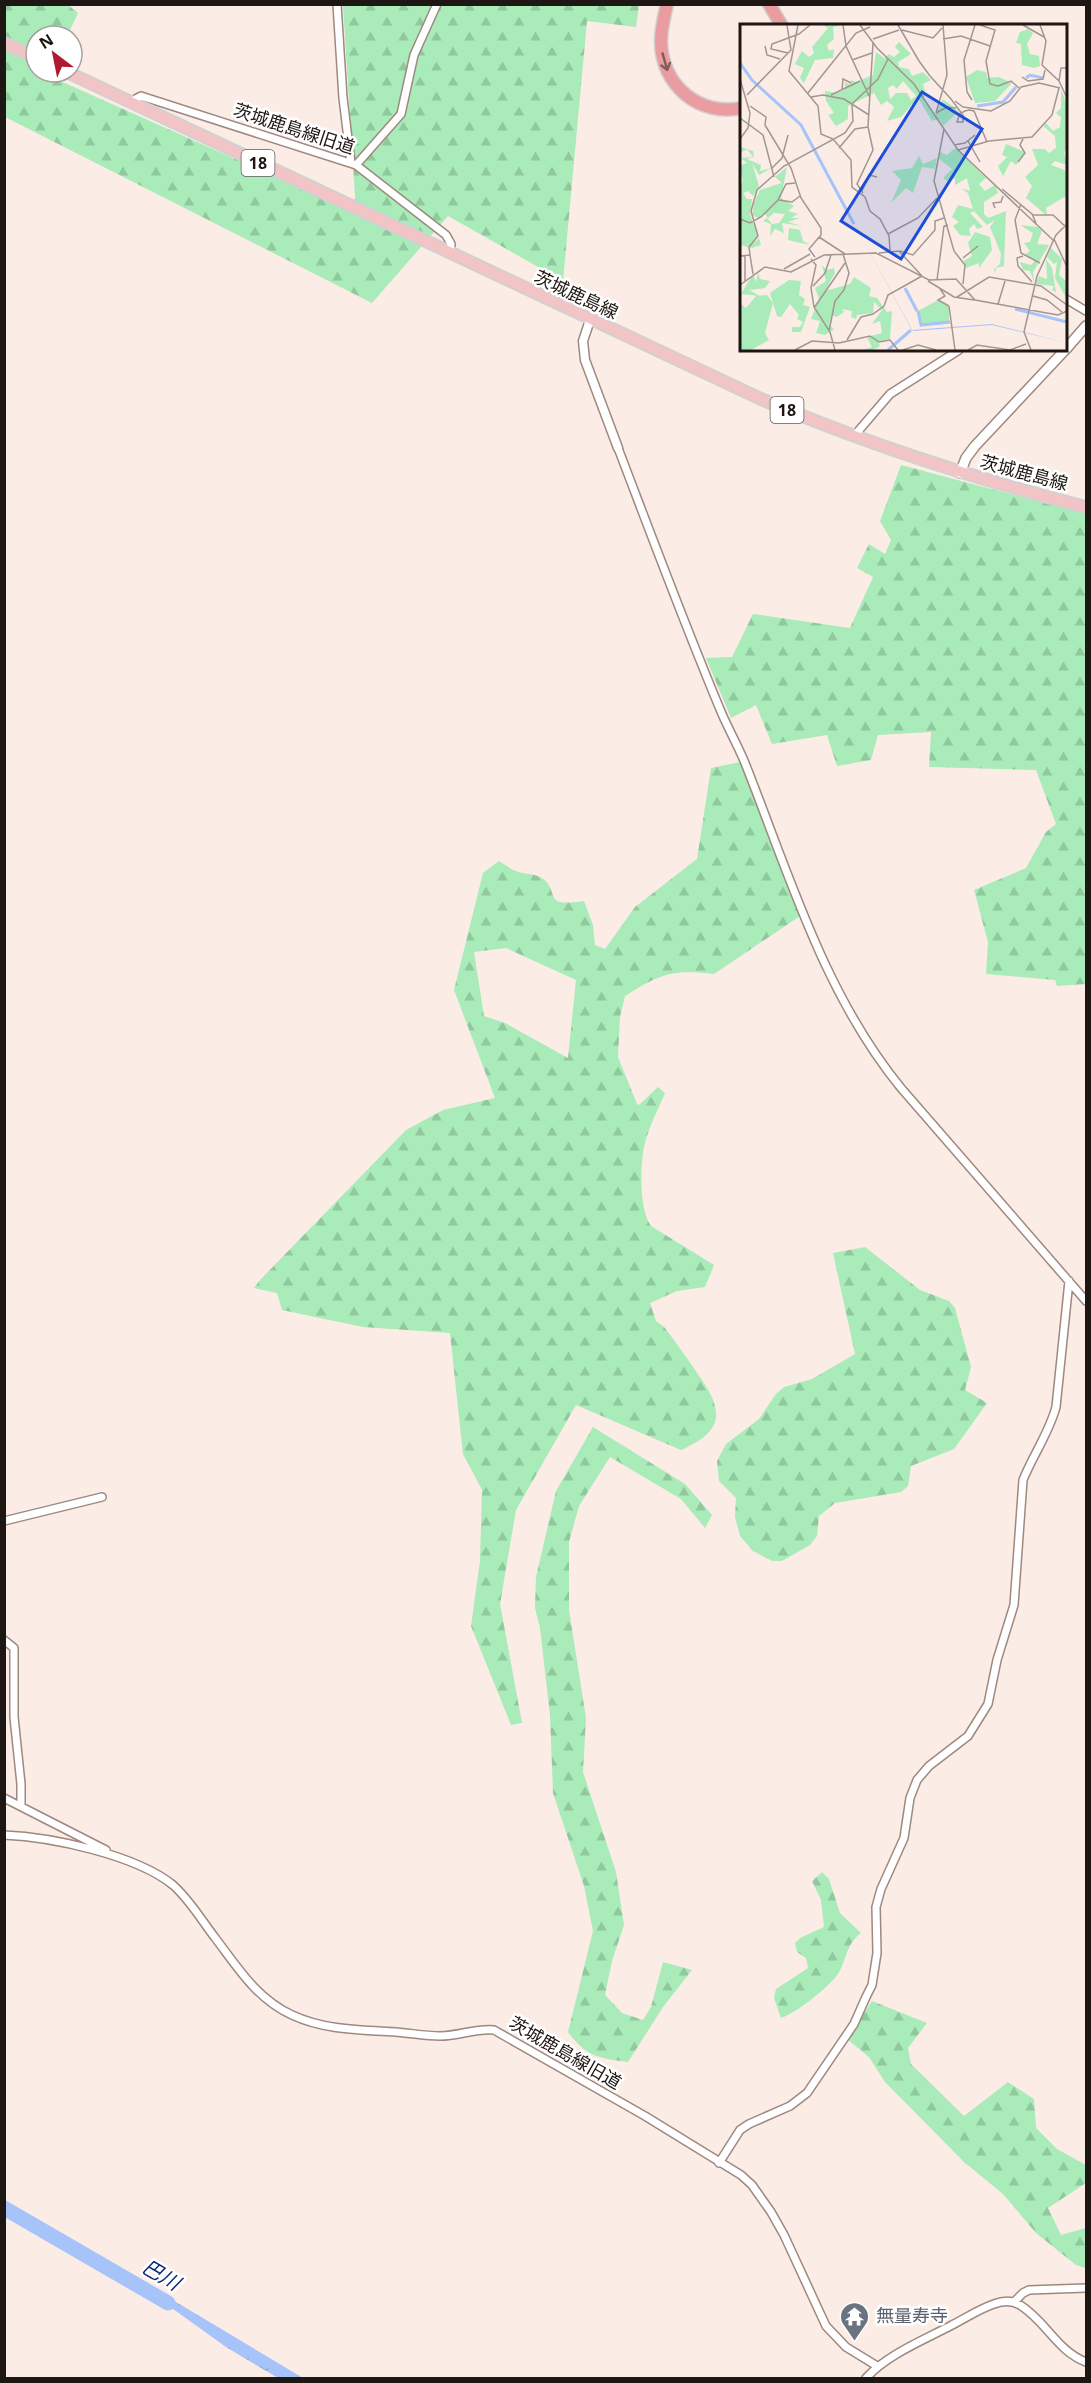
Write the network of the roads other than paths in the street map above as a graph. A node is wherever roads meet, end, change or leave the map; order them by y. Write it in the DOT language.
graph roads {
  1 [pos="337,4"];
  2 [pos="437,4"];
  3 [pos="667,4"];
  4 [pos="769,4"];
  5 [pos="781,24"];
  6 [pos="4,43"];
  7 [pos="24,52"];
  8 [pos="84,80"];
  9 [pos="130,102"];
  10 [pos="740,108"];
  11 [pos="353,164"];
  12 [pos="450,254"];
  13 [pos="1067,300"];
  14 [pos="1086,311"];
  15 [pos="590,320"];
  16 [pos="1086,326"];
  17 [pos="1067,347"];
  18 [pos="957,351"];
  19 [pos="1063,351"];
  20 [pos="854,436"];
  21 [pos="618,448"];
  22 [pos="960,473"];
  23 [pos="1086,507"];
  24 [pos="1069,1281"];
  25 [pos="1086,1301"];
  26 [pos="102,1497"];
  27 [pos="4,1521"];
  28 [pos="4,1640"];
  29 [pos="4,1798"];
  30 [pos="21,1805"];
  31 [pos="4,1835"];
  32 [pos="114,1855"];
  33 [pos="718,2163"];
  34 [pos="1086,2288"];
  35 [pos="1014,2302"];
  36 [pos="1086,2362"];
  37 [pos="877,2366"];
  38 [pos="866,2379"];
  1 -- 11 [label="street"];
  2 -- 11 [label="street"];
  3 -- 10 [label="highway, one-way"];
  4 -- 5 [label="highway"];
  6 -- 7 [label="main road"];
  8 -- 9 [label="main road, 茨城鹿島線 / 18"];
  9 -- 11 [label="street, 茨城鹿島線旧道"];
  9 -- 12 [label="main road, 茨城鹿島線 / 18"];
  11 -- 12 [label="street, 茨城鹿島線旧道"];
  12 -- 15 [label="main road, 茨城鹿島線 / 18"];
  13 -- 14 [label="street"];
  15 -- 20 [label="main road, 茨城鹿島線 / 18"];
  15 -- 21 [label="street"];
  16 -- 17 [label="main road"];
  18 -- 20 [label="street"];
  19 -- 22 [label="main road"];
  20 -- 22 [label="main road, 茨城鹿島線 / 18"];
  21 -- 24 [label="street"];
  22 -- 23 [label="main road, 茨城鹿島線 / 18"];
  24 -- 25 [label="street"];
  24 -- 33 [label="street"];
  26 -- 27 [label="street"];
  28 -- 30 [label="street"];
  29 -- 30 [label="street"];
  30 -- 32 [label="street"];
  31 -- 32 [label="street, 茨城鹿島線旧道"];
  32 -- 33 [label="street, 茨城鹿島線旧道"];
  33 -- 37 [label="street, 茨城鹿島線旧道"];
  34 -- 35 [label="street"];
  35 -- 36 [label="street"];
  35 -- 37 [label="street"];
  37 -- 38 [label="street"];
}
